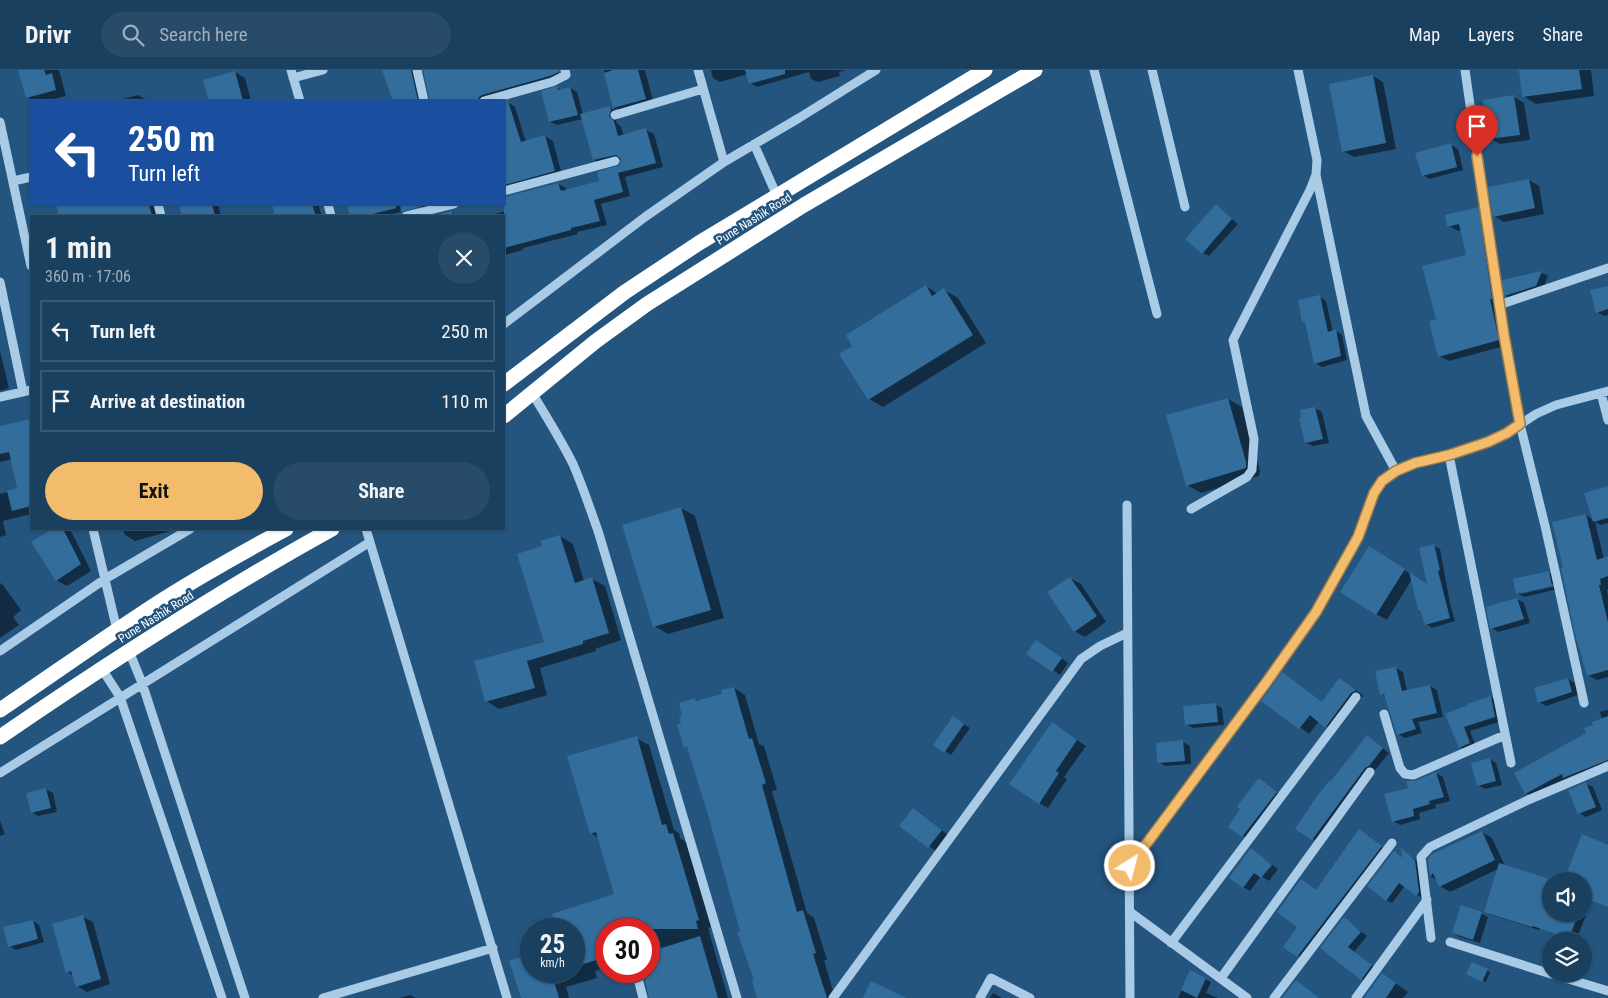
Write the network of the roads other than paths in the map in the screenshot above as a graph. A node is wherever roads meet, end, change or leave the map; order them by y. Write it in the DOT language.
graph roads {
  1 [pos="323,70"];
  2 [pos="417,70"];
  3 [pos="565,70"];
  4 [pos="698,70"];
  5 [pos="876,70"];
  6 [pos="985,70"];
  7 [pos="1035,70"];
  8 [pos="1094,70"];
  9 [pos="1152,70"];
  10 [pos="1298,70"];
  11 [pos="1464,70"];
  12 [pos="292,74"];
  13 [pos="703,89"];
  14 [pos="300,100"];
  15 [pos="424,100"];
  16 [pos="488,100"];
  17 [pos="615,115"];
  18 [pos="0,122"];
  19 [pos="754,144"];
  20 [pos="615,161"];
  21 [pos="724,162"];
  22 [pos="1316,175"];
  23 [pos="30,177"];
  24 [pos="13,181"];
  25 [pos="505,190"];
  26 [pos="777,196"];
  27 [pos="450,205"];
  28 [pos="1185,207"];
  29 [pos="410,215"];
  30 [pos="30,261"];
  31 [pos="1608,268"];
  32 [pos="0,282"];
  33 [pos="1499,305"];
  34 [pos="1157,314"];
  35 [pos="505,323"];
  36 [pos="505,383"];
  37 [pos="27,391"];
  38 [pos="1604,392"];
  39 [pos="532,393"];
  40 [pos="0,397"];
  41 [pos="505,415"];
  42 [pos="1608,420"];
  43 [pos="1520,424"];
  44 [pos="1449,455"];
  45 [pos="1396,471"];
  46 [pos="1128,505"];
  47 [pos="1192,509"];
  48 [pos="93,530"];
  49 [pos="188,530"];
  50 [pos="284,530"];
  51 [pos="330,530"];
  52 [pos="366,530"];
  53 [pos="370,542"];
  54 [pos="105,579"];
  55 [pos="117,630"];
  56 [pos="1127,634"];
  57 [pos="0,651"];
  58 [pos="129,651"];
  59 [pos="102,668"];
  60 [pos="142,683"];
  61 [pos="120,697"];
  62 [pos="1356,697"];
  63 [pos="1584,703"];
  64 [pos="0,710"];
  65 [pos="1384,714"];
  66 [pos="1505,734"];
  67 [pos="0,737"];
  68 [pos="1511,763"];
  69 [pos="1608,766"];
  70 [pos="1370,772"];
  71 [pos="0,773"];
  72 [pos="1392,843"];
  73 [pos="1130,866"];
  74 [pos="1427,900"];
  75 [pos="1130,912"];
  76 [pos="1431,938"];
  77 [pos="1450,942"];
  78 [pos="1171,943"];
  79 [pos="492,948"];
  80 [pos="1542,971"];
  81 [pos="1221,978"];
  82 [pos="1578,982"];
  83 [pos="639,983"];
  84 [pos="1608,991"];
  85 [pos="222,998"];
  86 [pos="246,998"];
  87 [pos="323,998"];
  88 [pos="507,998"];
  89 [pos="643,998"];
  90 [pos="737,998"];
  91 [pos="833,998"];
  92 [pos="980,998"];
  93 [pos="1030,998"];
  94 [pos="1130,998"];
  95 [pos="1247,998"];
  96 [pos="1274,998"];
  97 [pos="1356,998"];
  1 -- 12 [label="street"];
  2 -- 15 [label="street"];
  3 -- 16 [label="street"];
  4 -- 13 [label="street"];
  5 -- 19 [label="street"];
  6 -- 26 [label="highway, Pune Nashik Road"];
  7 -- 39 [label="highway, Pune Nashik Road"];
  8 -- 34 [label="street"];
  9 -- 28 [label="street"];
  10 -- 22 [label="street"];
  11 -- 33 [label="street"];
  12 -- 14 [label="street"];
  13 -- 17 [label="street"];
  13 -- 21 [label="street"];
  18 -- 24 [label="street"];
  19 -- 21 [label="street"];
  19 -- 26 [label="street"];
  20 -- 25 [label="street"];
  21 -- 35 [label="street"];
  22 -- 45 [label="street"];
  22 -- 47 [label="street"];
  23 -- 24 [label="street"];
  24 -- 30 [label="street"];
  26 -- 36 [label="highway, Pune Nashik Road"];
  27 -- 29 [label="street"];
  31 -- 33 [label="street"];
  32 -- 37 [label="street"];
  33 -- 43 [label="street"];
  37 -- 40 [label="street"];
  38 -- 42 [label="street"];
  38 -- 43 [label="street"];
  39 -- 41 [label="highway, Pune Nashik Road"];
  39 -- 90 [label="street"];
  43 -- 44 [label="street"];
  43 -- 63 [label="street"];
  44 -- 45 [label="street"];
  44 -- 66 [label="street"];
  45 -- 73 [label="street"];
  46 -- 56 [label="street"];
  48 -- 54 [label="street"];
  49 -- 54 [label="street"];
  50 -- 55 [label="highway, Pune Nashik Road"];
  51 -- 58 [label="highway, Pune Nashik Road"];
  52 -- 53 [label="street"];
  53 -- 60 [label="street"];
  53 -- 79 [label="street"];
  54 -- 55 [label="street"];
  54 -- 57 [label="street"];
  55 -- 64 [label="highway, Pune Nashik Road"];
  56 -- 73 [label="street"];
  56 -- 91 [label="street"];
  58 -- 59 [label="highway, Pune Nashik Road"];
  58 -- 60 [label="street"];
  59 -- 61 [label="street"];
  59 -- 67 [label="highway, Pune Nashik Road"];
  60 -- 61 [label="street"];
  60 -- 86 [label="street"];
  61 -- 71 [label="street"];
  61 -- 85 [label="street"];
  62 -- 78 [label="street"];
  65 -- 66 [label="street"];
  66 -- 68 [label="street"];
  69 -- 74 [label="street"];
  70 -- 81 [label="street"];
  72 -- 96 [label="street"];
  73 -- 75 [label="street"];
  74 -- 76 [label="street"];
  74 -- 97 [label="street"];
  75 -- 78 [label="street"];
  75 -- 94 [label="street"];
  77 -- 80 [label="street"];
  78 -- 81 [label="street"];
  79 -- 87 [label="street"];
  79 -- 88 [label="street"];
  81 -- 95 [label="street"];
  82 -- 84 [label="street"];
  83 -- 89 [label="street"];
  92 -- 93 [label="street"];
}
